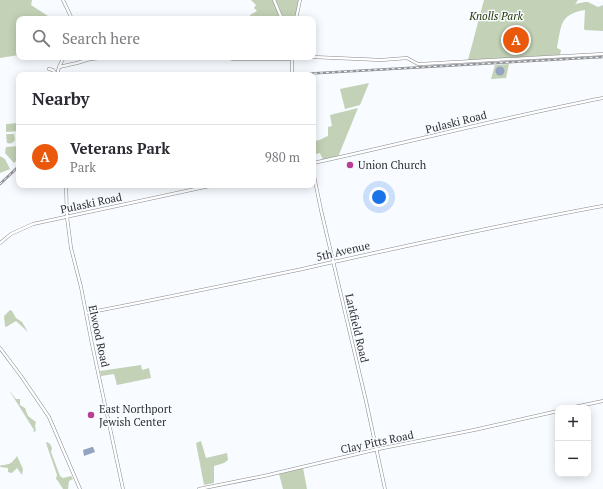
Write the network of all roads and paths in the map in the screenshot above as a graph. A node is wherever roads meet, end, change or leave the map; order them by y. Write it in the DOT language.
graph roads {
  1 [pos="63,0"];
  2 [pos="274,0"];
  3 [pos="300,0"];
  4 [pos="71,16"];
  5 [pos="281,16"];
  6 [pos="297,16"];
  7 [pos="603,54"];
  8 [pos="316,57"];
  9 [pos="62,60"];
  10 [pos="64,60"];
  11 [pos="87,60"];
  12 [pos="292,60"];
  13 [pos="68,65"];
  14 [pos="59,67"];
  15 [pos="49,69"];
  16 [pos="55,72"];
  17 [pos="58,72"];
  18 [pos="292,72"];
  19 [pos="603,98"];
  20 [pos="316,163"];
  21 [pos="316,185"];
  22 [pos="66,188"];
  23 [pos="200,188"];
  24 [pos="603,206"];
  25 [pos="67,217"];
  26 [pos="0,243"];
  27 [pos="333,262"];
  28 [pos="86,313"];
  29 [pos="0,348"];
  30 [pos="603,401"];
  31 [pos="584,405"];
  32 [pos="555,412"];
  33 [pos="376,450"];
  34 [pos="80,489"];
  35 [pos="123,489"];
  36 [pos="199,489"];
  37 [pos="385,489"];
  1 -- 4 [label="street"];
  2 -- 5 [label="street"];
  3 -- 6 [label="street"];
  7 -- 8 [label="street"];
  9 -- 14 [label="street"];
  10 -- 13 [label="street"];
  11 -- 13 [label="street"];
  12 -- 18 [label="street"];
  13 -- 14 [label="street"];
  14 -- 17 [label="street"];
  15 -- 16 [label="street"];
  19 -- 20 [label="street, Pulaski Road"];
  21 -- 27 [label="street, Larkfield Road"];
  22 -- 25 [label="street, Elwood Road"];
  23 -- 25 [label="street, Pulaski Road"];
  24 -- 27 [label="street, 5th Avenue"];
  25 -- 26 [label="street, Pulaski Road"];
  25 -- 28 [label="street, Elwood Road"];
  27 -- 28 [label="street, 5th Avenue"];
  27 -- 33 [label="street, Larkfield Road"];
  28 -- 35 [label="street, Elwood Road"];
  29 -- 34 [label="street"];
  30 -- 31 [label="street"];
  32 -- 33 [label="street, Clay Pitts Road"];
  33 -- 36 [label="street, Clay Pitts Road"];
  33 -- 37 [label="street, Larkfield Road"];
}
